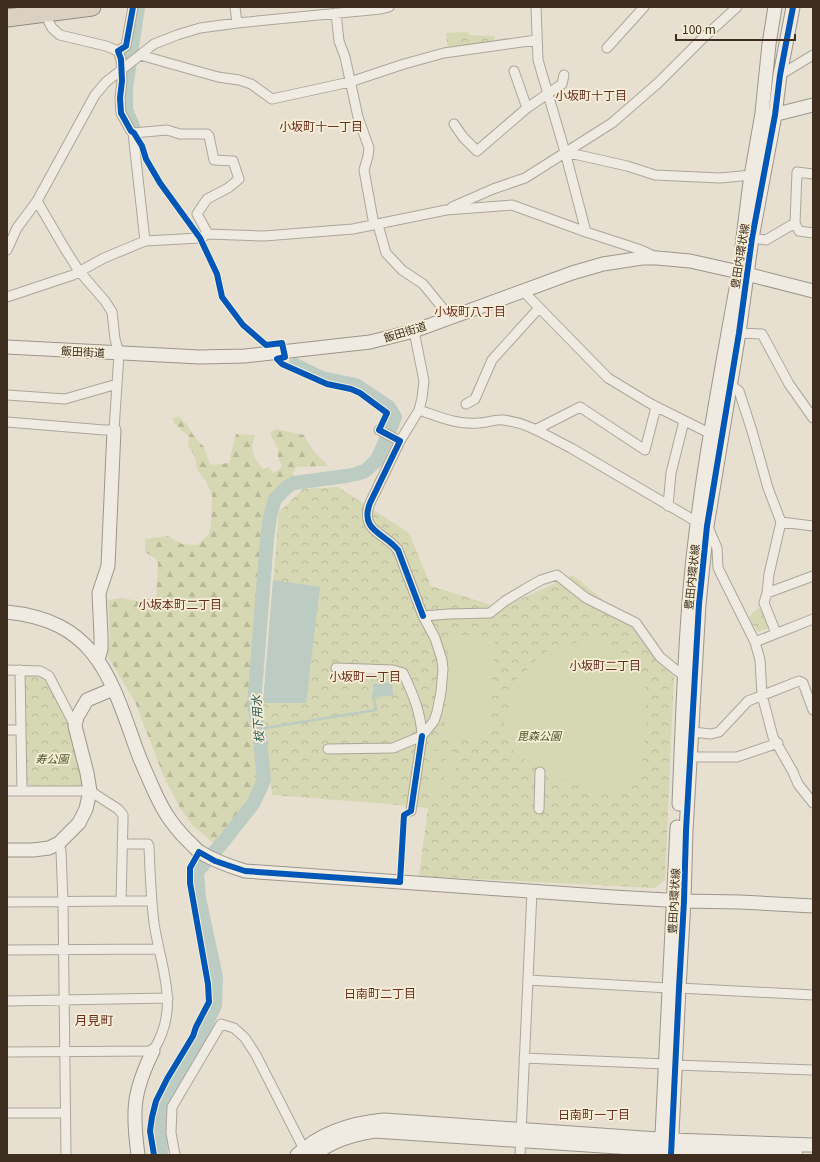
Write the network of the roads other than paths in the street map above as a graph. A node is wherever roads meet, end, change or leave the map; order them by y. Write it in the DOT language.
graph roads {
  1 [pos="12,7"];
  2 [pos="92,7"];
  3 [pos="133,7"];
  4 [pos="235,7"];
  5 [pos="389,7"];
  6 [pos="536,7"];
  7 [pos="644,7"];
  8 [pos="737,7"];
  9 [pos="775,7"];
  10 [pos="793,7"];
  11 [pos="7,8"];
  12 [pos="42,10"];
  13 [pos="336,13"];
  14 [pos="7,18"];
  15 [pos="237,23"];
  16 [pos="536,40"];
  17 [pos="607,48"];
  18 [pos="118,51"];
  19 [pos="813,55"];
  20 [pos="137,57"];
  21 [pos="121,69"];
  22 [pos="514,72"];
  23 [pos="564,75"];
  24 [pos="780,75"];
  25 [pos="350,82"];
  26 [pos="548,93"];
  27 [pos="813,105"];
  28 [pos="527,108"];
  29 [pos="775,115"];
  30 [pos="761,118"];
  31 [pos="454,124"];
  32 [pos="134,133"];
  33 [pos="565,152"];
  34 [pos="813,174"];
  35 [pos="752,175"];
  36 [pos="37,201"];
  37 [pos="446,210"];
  38 [pos="795,223"];
  39 [pos="376,225"];
  40 [pos="586,232"];
  41 [pos="208,234"];
  42 [pos="813,234"];
  43 [pos="752,238"];
  44 [pos="145,241"];
  45 [pos="7,250"];
  46 [pos="657,258"];
  47 [pos="79,271"];
  48 [pos="743,273"];
  49 [pos="522,290"];
  50 [pos="813,291"];
  51 [pos="7,297"];
  52 [pos="539,308"];
  53 [pos="450,317"];
  54 [pos="414,331"];
  55 [pos="739,333"];
  56 [pos="7,347"];
  57 [pos="119,354"];
  58 [pos="117,384"];
  59 [pos="730,384"];
  60 [pos="7,395"];
  61 [pos="466,404"];
  62 [pos="656,407"];
  63 [pos="419,410"];
  64 [pos="813,418"];
  65 [pos="684,421"];
  66 [pos="7,422"];
  67 [pos="537,429"];
  68 [pos="114,430"];
  69 [pos="379,430"];
  70 [pos="711,434"];
  71 [pos="400,441"];
  72 [pos="668,506"];
  73 [pos="780,522"];
  74 [pos="702,524"];
  75 [pos="813,526"];
  76 [pos="813,576"];
  77 [pos="767,594"];
  78 [pos="7,612"];
  79 [pos="423,616"];
  80 [pos="813,619"];
  81 [pos="776,633"];
  82 [pos="755,642"];
  83 [pos="98,660"];
  84 [pos="336,668"];
  85 [pos="7,670"];
  86 [pos="20,670"];
  87 [pos="685,677"];
  88 [pos="114,689"];
  89 [pos="762,694"];
  90 [pos="813,710"];
  91 [pos="75,726"];
  92 [pos="7,730"];
  93 [pos="21,730"];
  94 [pos="692,732"];
  95 [pos="422,736"];
  96 [pos="778,743"];
  97 [pos="328,749"];
  98 [pos="690,757"];
  99 [pos="540,772"];
  100 [pos="7,791"];
  101 [pos="22,791"];
  102 [pos="90,791"];
  103 [pos="813,803"];
  104 [pos="539,809"];
  105 [pos="411,811"];
  106 [pos="59,843"];
  107 [pos="122,844"];
  108 [pos="7,850"];
  109 [pos="532,891"];
  110 [pos="121,900"];
  111 [pos="679,901"];
  112 [pos="7,902"];
  113 [pos="63,902"];
  114 [pos="151,902"];
  115 [pos="813,906"];
  116 [pos="63,949"];
  117 [pos="159,949"];
  118 [pos="7,950"];
  119 [pos="528,980"];
  120 [pos="674,988"];
  121 [pos="813,995"];
  122 [pos="168,998"];
  123 [pos="64,1000"];
  124 [pos="7,1001"];
  125 [pos="64,1051"];
  126 [pos="153,1051"];
  127 [pos="7,1052"];
  128 [pos="524,1058"];
  129 [pos="671,1065"];
  130 [pos="813,1070"];
  131 [pos="7,1112"];
  132 [pos="66,1113"];
  133 [pos="521,1136"];
  134 [pos="813,1145"];
  135 [pos="667,1148"];
  136 [pos="306,1153"];
  137 [pos="66,1155"];
  138 [pos="138,1155"];
  139 [pos="175,1155"];
  140 [pos="520,1155"];
  141 [pos="796,1155"];
  1 -- 11 [label="highway"];
  2 -- 12 [label="highway"];
  3 -- 18 [label="street"];
  4 -- 15 [label="street"];
  5 -- 13 [label="street"];
  6 -- 16 [label="street"];
  7 -- 17 [label="street"];
  8 -- 33 [label="street"];
  9 -- 30 [label="street, 豊田内環状線"];
  10 -- 24 [label="street, 豊田内環状線"];
  12 -- 14 [label="highway"];
  12 -- 18 [label="street"];
  13 -- 15 [label="street"];
  13 -- 25 [label="street"];
  15 -- 20 [label="street"];
  16 -- 25 [label="street"];
  16 -- 26 [label="street"];
  18 -- 21 [label="street"];
  19 -- 24 [label="street"];
  20 -- 21 [label="street"];
  20 -- 25 [label="street"];
  21 -- 32 [label="street"];
  21 -- 36 [label="street"];
  22 -- 28 [label="street"];
  23 -- 26 [label="street"];
  24 -- 29 [label="street, 豊田内環状線"];
  25 -- 39 [label="street"];
  26 -- 28 [label="street"];
  26 -- 33 [label="street"];
  27 -- 29 [label="street"];
  28 -- 31 [label="street"];
  29 -- 30 [label="street"];
  29 -- 43 [label="street, 豊田内環状線"];
  30 -- 35 [label="street, 豊田内環状線"];
  32 -- 41 [label="street"];
  32 -- 44 [label="street"];
  33 -- 35 [label="street"];
  33 -- 37 [label="street"];
  33 -- 40 [label="street"];
  34 -- 38 [label="street"];
  35 -- 48 [label="street, 豊田内環状線"];
  36 -- 45 [label="street"];
  36 -- 47 [label="street"];
  37 -- 39 [label="street"];
  37 -- 40 [label="street"];
  38 -- 42 [label="street"];
  38 -- 43 [label="street"];
  39 -- 41 [label="street"];
  39 -- 53 [label="street"];
  40 -- 46 [label="street"];
  41 -- 44 [label="street"];
  43 -- 48 [label="street, 豊田内環状線"];
  44 -- 47 [label="street"];
  46 -- 48 [label="street, 飯田街道"];
  46 -- 49 [label="street, 飯田街道"];
  47 -- 51 [label="street"];
  47 -- 57 [label="street"];
  48 -- 50 [label="street, 飯田街道"];
  48 -- 55 [label="street, 豊田内環状線"];
  48 -- 70 [label="street, 豊田内環状線"];
  49 -- 52 [label="street"];
  49 -- 53 [label="street, 飯田街道"];
  52 -- 61 [label="street"];
  52 -- 62 [label="street"];
  53 -- 54 [label="street, 飯田街道"];
  54 -- 57 [label="street, 飯田街道"];
  54 -- 63 [label="street"];
  55 -- 59 [label="street, 豊田内環状線"];
  55 -- 64 [label="street"];
  56 -- 57 [label="street, 飯田街道"];
  57 -- 58 [label="street"];
  58 -- 60 [label="street"];
  58 -- 68 [label="street"];
  59 -- 73 [label="street"];
  59 -- 74 [label="street, 豊田内環状線"];
  62 -- 65 [label="street"];
  62 -- 67 [label="street"];
  63 -- 67 [label="street"];
  63 -- 71 [label="street"];
  65 -- 70 [label="street"];
  65 -- 72 [label="street"];
  66 -- 68 [label="street"];
  67 -- 72 [label="street"];
  68 -- 83 [label="street"];
  69 -- 71 [label="street"];
  70 -- 74 [label="street, 豊田内環状線"];
  71 -- 79 [label="street"];
  72 -- 74 [label="street"];
  73 -- 75 [label="street"];
  73 -- 77 [label="street"];
  74 -- 82 [label="street"];
  74 -- 87 [label="street, 豊田内環状線"];
  74 -- 94 [label="street, 豊田内環状線"];
  76 -- 77 [label="street"];
  77 -- 81 [label="street"];
  78 -- 83 [label="street"];
  79 -- 87 [label="street"];
  79 -- 95 [label="street"];
  80 -- 81 [label="street"];
  81 -- 82 [label="street"];
  82 -- 89 [label="street"];
  83 -- 88 [label="street"];
  84 -- 95 [label="street"];
  85 -- 86 [label="street"];
  86 -- 91 [label="street"];
  86 -- 93 [label="street"];
  87 -- 111 [label="street, 豊田内環状線"];
  88 -- 91 [label="street"];
  88 -- 109 [label="street"];
  89 -- 90 [label="street"];
  89 -- 94 [label="street"];
  89 -- 96 [label="street"];
  91 -- 102 [label="street"];
  92 -- 93 [label="street"];
  93 -- 101 [label="street"];
  94 -- 98 [label="street, 豊田内環状線"];
  95 -- 97 [label="street"];
  95 -- 105 [label="street"];
  96 -- 98 [label="street"];
  96 -- 103 [label="street"];
  98 -- 111 [label="street, 豊田内環状線"];
  99 -- 104 [label="street"];
  100 -- 101 [label="street"];
  101 -- 102 [label="street"];
  102 -- 106 [label="street"];
  102 -- 107 [label="street"];
  106 -- 108 [label="street"];
  106 -- 113 [label="street"];
  107 -- 110 [label="street"];
  107 -- 114 [label="street"];
  109 -- 111 [label="street"];
  109 -- 119 [label="street"];
  110 -- 113 [label="street"];
  110 -- 114 [label="street"];
  111 -- 115 [label="street"];
  111 -- 120 [label="street, 豊田内環状線"];
  112 -- 113 [label="street"];
  113 -- 116 [label="street"];
  114 -- 117 [label="street"];
  116 -- 117 [label="street"];
  116 -- 118 [label="street"];
  116 -- 123 [label="street"];
  117 -- 122 [label="street"];
  119 -- 120 [label="street"];
  119 -- 128 [label="street"];
  120 -- 121 [label="street"];
  120 -- 129 [label="street, 豊田内環状線"];
  122 -- 123 [label="street"];
  122 -- 126 [label="street"];
  123 -- 124 [label="street"];
  123 -- 125 [label="street"];
  125 -- 126 [label="street"];
  125 -- 127 [label="street"];
  125 -- 132 [label="street"];
  126 -- 138 [label="street"];
  128 -- 129 [label="street"];
  128 -- 133 [label="street"];
  129 -- 130 [label="street"];
  129 -- 135 [label="street, 豊田内環状線"];
  131 -- 132 [label="street"];
  132 -- 137 [label="street"];
  133 -- 135 [label="street"];
  133 -- 136 [label="street"];
  133 -- 140 [label="street"];
  134 -- 135 [label="street"];
  135 -- 141 [label="street"];
  136 -- 139 [label="street"];
}
